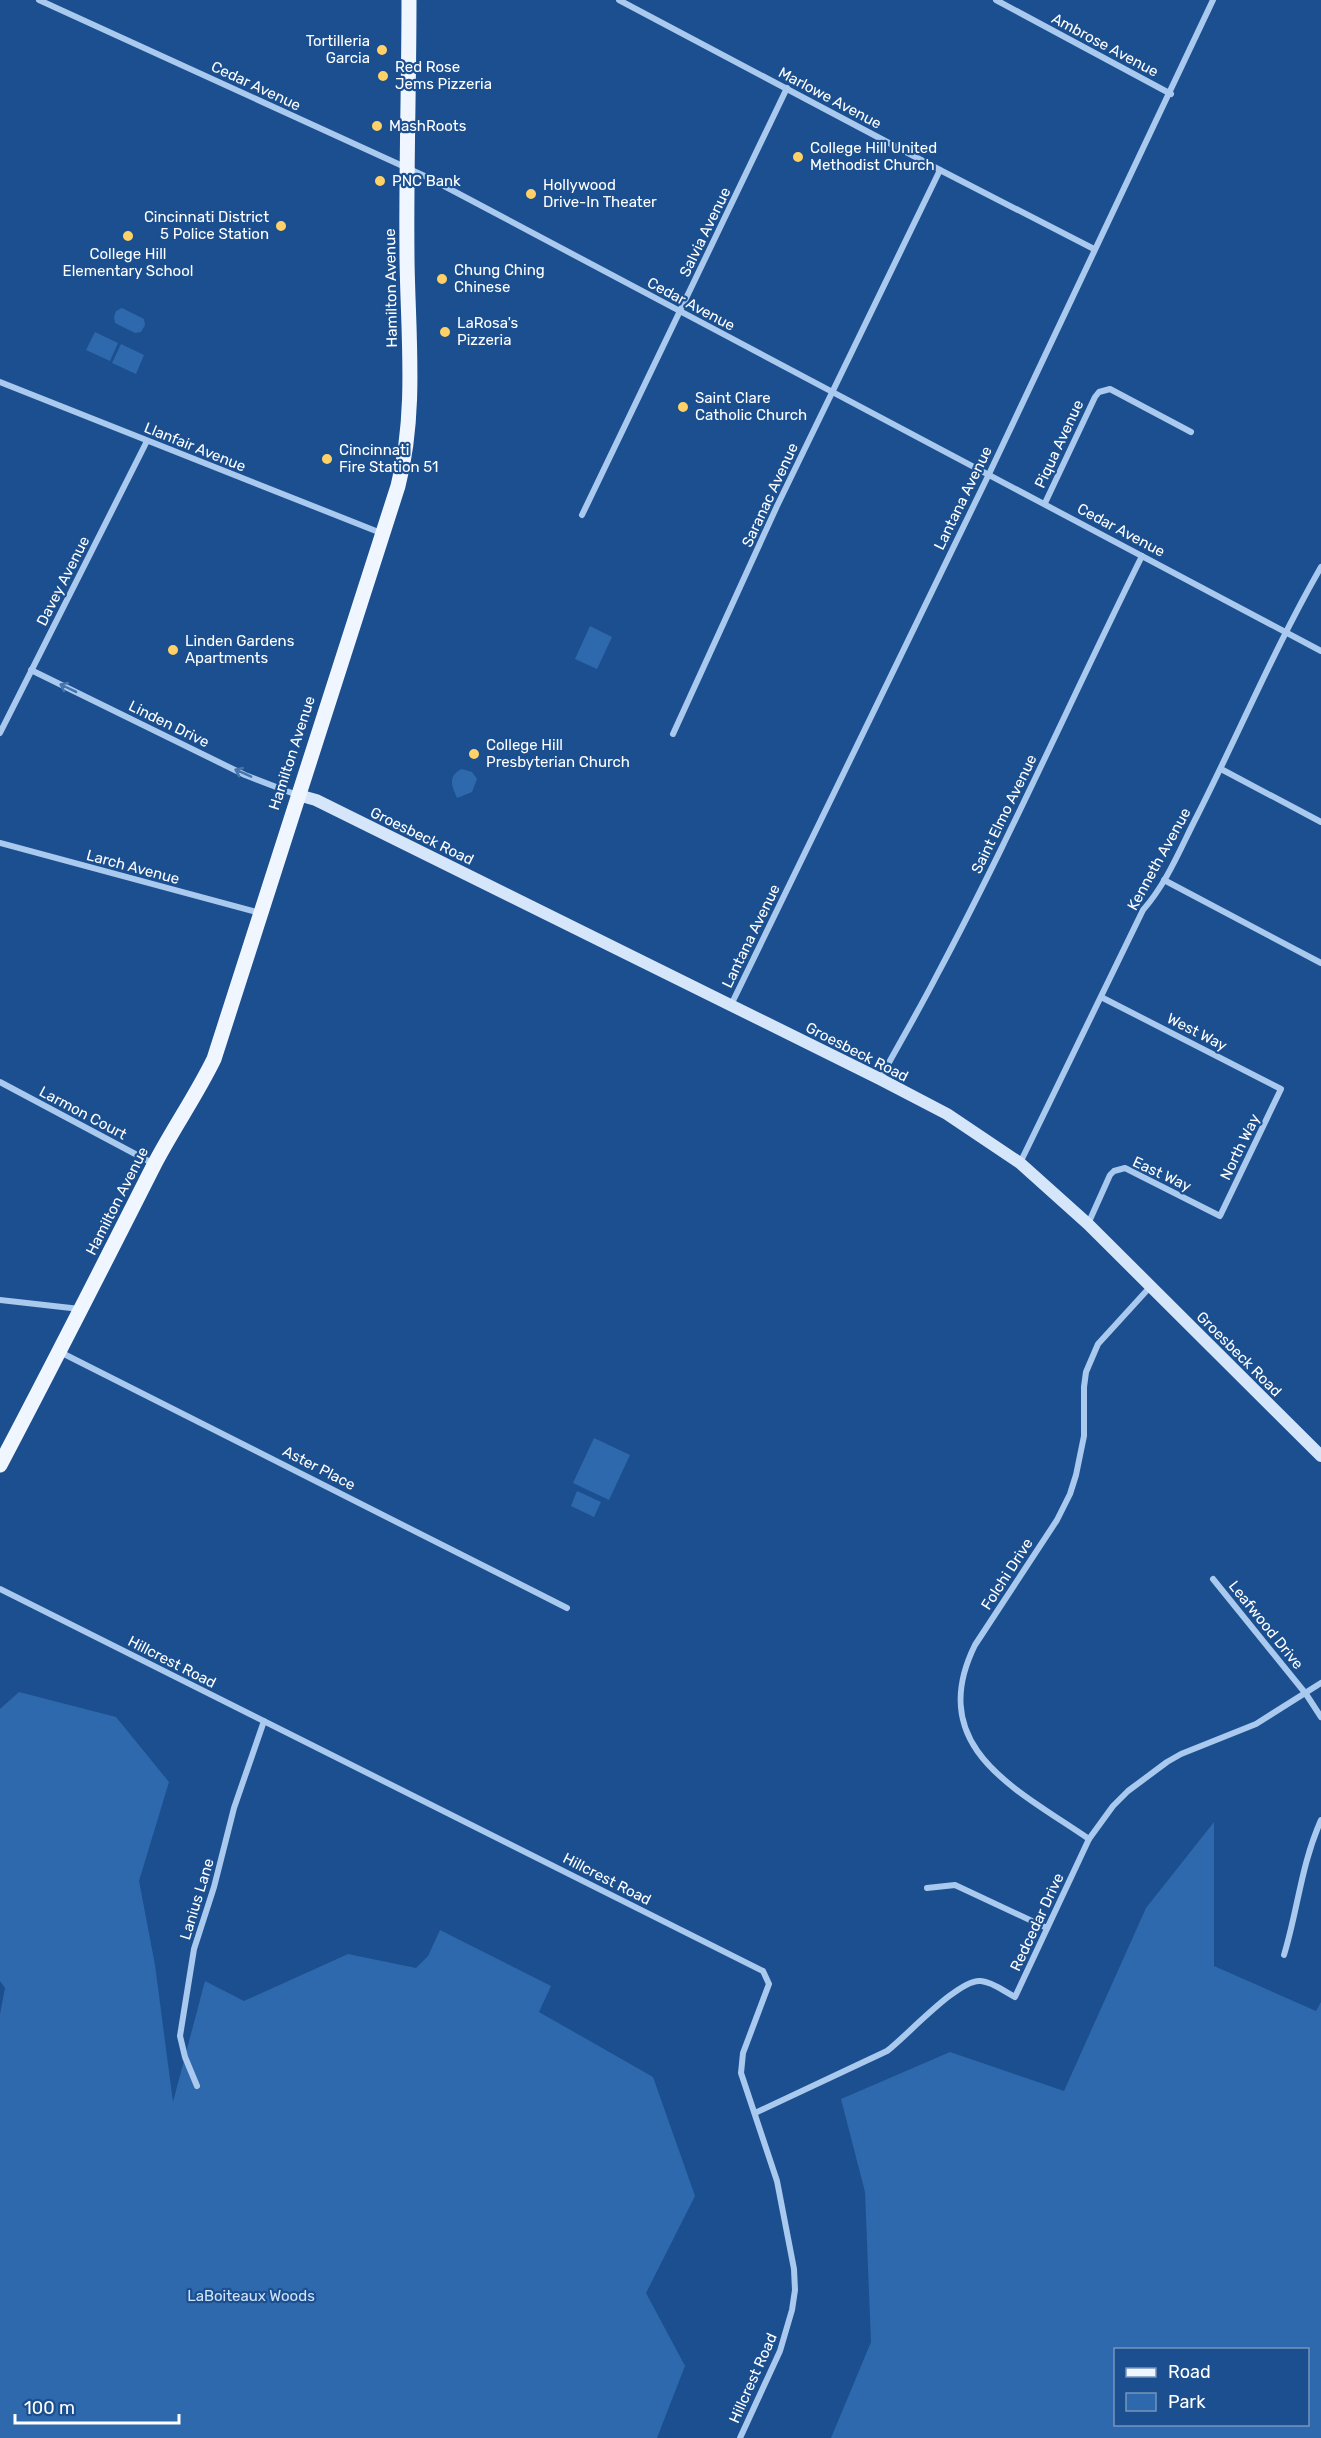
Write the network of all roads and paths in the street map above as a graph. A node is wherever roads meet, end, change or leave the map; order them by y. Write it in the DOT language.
graph roads {
  1 [pos="39,0"];
  2 [pos="409,0"];
  3 [pos="619,0"];
  4 [pos="996,0"];
  5 [pos="1214,0"];
  6 [pos="788,88"];
  7 [pos="1171,94"];
  8 [pos="409,170"];
  9 [pos="940,170"];
  10 [pos="1095,249"];
  11 [pos="680,312"];
  12 [pos="0,382"];
  13 [pos="832,392"];
  14 [pos="1191,432"];
  15 [pos="147,441"];
  16 [pos="989,474"];
  17 [pos="1045,503"];
  18 [pos="582,515"];
  19 [pos="382,534"];
  20 [pos="1142,556"];
  21 [pos="1321,567"];
  22 [pos="1285,633"];
  23 [pos="1321,651"];
  24 [pos="31,670"];
  25 [pos="0,733"];
  26 [pos="672,734"];
  27 [pos="1221,769"];
  28 [pos="297,795"];
  29 [pos="1321,822"];
  30 [pos="0,843"];
  31 [pos="1164,880"];
  32 [pos="260,913"];
  33 [pos="1321,963"];
  34 [pos="1101,997"];
  35 [pos="731,1005"];
  36 [pos="880,1079"];
  37 [pos="0,1082"];
  38 [pos="1281,1089"];
  39 [pos="1020,1163"];
  40 [pos="155,1164"];
  41 [pos="1220,1216"];
  42 [pos="1088,1224"];
  43 [pos="1150,1287"];
  44 [pos="0,1300"];
  45 [pos="81,1309"];
  46 [pos="60,1352"];
  47 [pos="1321,1456"];
  48 [pos="0,1465"];
  49 [pos="1213,1579"];
  50 [pos="0,1590"];
  51 [pos="567,1608"];
  52 [pos="1321,1683"];
  53 [pos="1306,1694"];
  54 [pos="1321,1717"];
  55 [pos="264,1721"];
  56 [pos="1321,1820"];
  57 [pos="1089,1839"];
  58 [pos="927,1888"];
  59 [pos="1047,1928"];
  60 [pos="1284,1956"];
  61 [pos="197,2086"];
  62 [pos="755,2113"];
  63 [pos="740,2438"];
  1 -- 8 [label="street, Cedar Avenue"];
  2 -- 8 [label="main road, Hamilton Avenue"];
  3 -- 6 [label="street, Marlowe Avenue"];
  4 -- 7 [label="street, Ambrose Avenue"];
  5 -- 7 [label="street, Lantana Avenue"];
  6 -- 9 [label="street, Marlowe Avenue"];
  6 -- 11 [label="street, Salvia Avenue"];
  7 -- 10 [label="street, Lantana Avenue"];
  8 -- 11 [label="street, Cedar Avenue"];
  8 -- 19 [label="main road, Hamilton Avenue"];
  9 -- 10 [label="street, Marlowe Avenue"];
  9 -- 13 [label="street, Saranac Avenue"];
  10 -- 16 [label="street, Lantana Avenue"];
  11 -- 13 [label="street, Cedar Avenue"];
  11 -- 18 [label="street, Salvia Avenue"];
  12 -- 15 [label="street, Llanfair Avenue"];
  13 -- 16 [label="street, Cedar Avenue"];
  13 -- 26 [label="street, Saranac Avenue"];
  14 -- 17 [label="street, Piqua Avenue"];
  15 -- 19 [label="street, Llanfair Avenue"];
  15 -- 24 [label="street, Davey Avenue"];
  16 -- 17 [label="street, Cedar Avenue"];
  16 -- 35 [label="street, Lantana Avenue"];
  17 -- 20 [label="street, Cedar Avenue"];
  19 -- 28 [label="main road, Hamilton Avenue"];
  20 -- 22 [label="street, Cedar Avenue"];
  20 -- 36 [label="street, Saint Elmo Avenue"];
  21 -- 22 [label="street, Kenneth Avenue"];
  22 -- 23 [label="street, Cedar Avenue"];
  22 -- 27 [label="street, Kenneth Avenue"];
  24 -- 25 [label="street, Davey Avenue"];
  28 -- 24 [label="street, Linden Drive, one-way"];
  27 -- 29 [label="street"];
  27 -- 31 [label="street, Kenneth Avenue"];
  28 -- 32 [label="main road, Hamilton Avenue"];
  28 -- 35 [label="street, Groesbeck Road"];
  30 -- 32 [label="street, Larch Avenue"];
  31 -- 33 [label="street"];
  31 -- 34 [label="street, Kenneth Avenue"];
  32 -- 40 [label="main road, Hamilton Avenue"];
  34 -- 38 [label="street, West Way"];
  34 -- 39 [label="street, Kenneth Avenue"];
  35 -- 36 [label="street, Groesbeck Road"];
  36 -- 39 [label="street, Groesbeck Road"];
  37 -- 40 [label="street, Larmon Court"];
  38 -- 41 [label="street, North Way"];
  39 -- 42 [label="street, Groesbeck Road"];
  40 -- 45 [label="main road, Hamilton Avenue"];
  41 -- 42 [label="street, East Way"];
  42 -- 43 [label="street, Groesbeck Road"];
  43 -- 47 [label="street, Groesbeck Road"];
  43 -- 57 [label="street, Folchi Drive"];
  44 -- 45 [label="street"];
  45 -- 46 [label="main road, Hamilton Avenue"];
  46 -- 48 [label="main road, Hamilton Avenue"];
  46 -- 51 [label="street, Aster Place"];
  49 -- 53 [label="street, Leafwood Drive"];
  50 -- 55 [label="street, Hillcrest Road"];
  52 -- 53 [label="street, Redcedar Drive"];
  53 -- 54 [label="street, Leafwood Drive"];
  53 -- 57 [label="street, Redcedar Drive"];
  55 -- 61 [label="street, Lanius Lane"];
  55 -- 62 [label="street, Hillcrest Road"];
  56 -- 60 [label="street"];
  57 -- 59 [label="street, Redcedar Drive"];
  58 -- 59 [label="street"];
  59 -- 62 [label="street, Redcedar Drive"];
  62 -- 63 [label="street, Hillcrest Road"];
}
